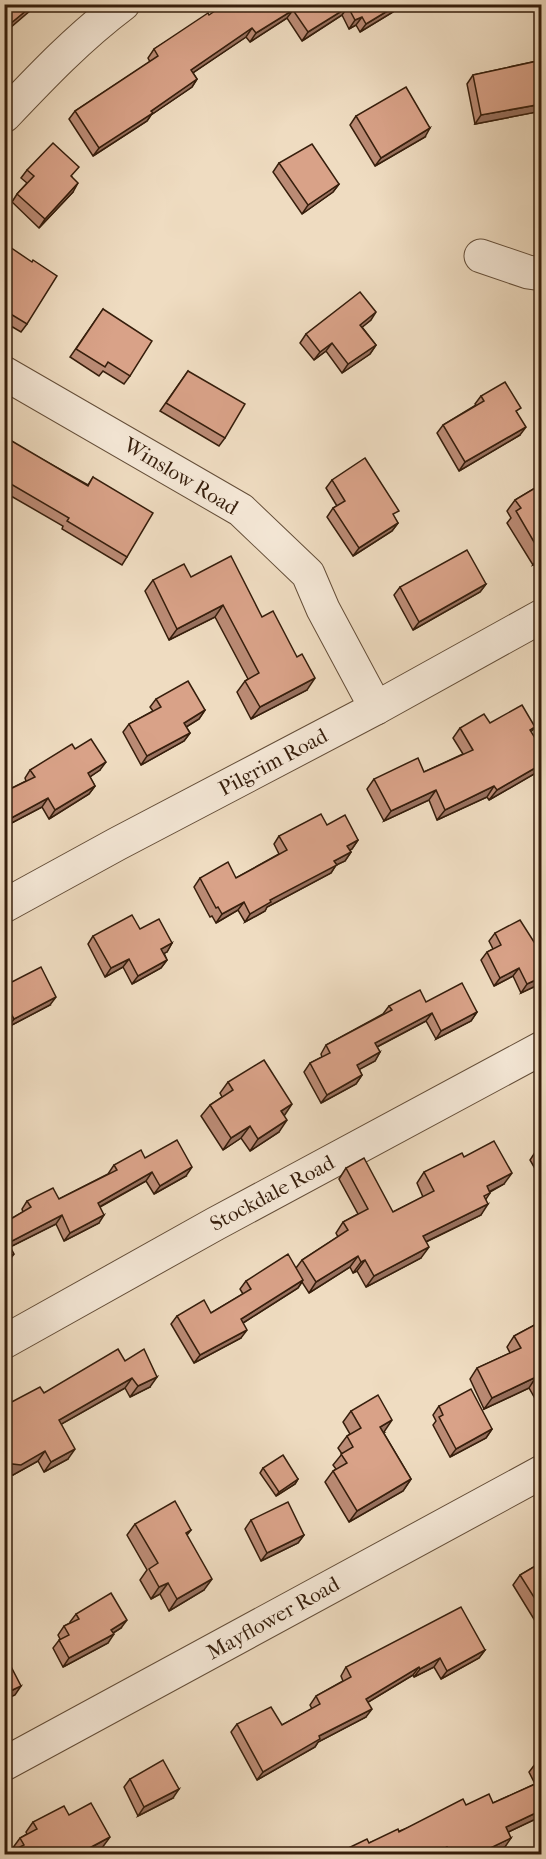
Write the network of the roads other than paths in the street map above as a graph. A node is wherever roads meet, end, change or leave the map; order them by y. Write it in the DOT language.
graph roads {
  1 [pos="123,4"];
  2 [pos="4,116"];
  3 [pos="481,256"];
  4 [pos="542,274"];
  5 [pos="4,373"];
  6 [pos="542,616"];
  7 [pos="376,708"];
  8 [pos="4,906"];
  9 [pos="542,1048"];
  10 [pos="4,1342"];
  11 [pos="542,1472"];
  12 [pos="4,1764"];
  1 -- 2 [label="street"];
  3 -- 4 [label="street"];
  5 -- 7 [label="street, Winslow Road"];
  6 -- 7 [label="street, Pilgrim Road"];
  7 -- 8 [label="street, Pilgrim Road"];
  9 -- 10 [label="street, Stockdale Road"];
  11 -- 12 [label="street, Mayflower Road"];
}
